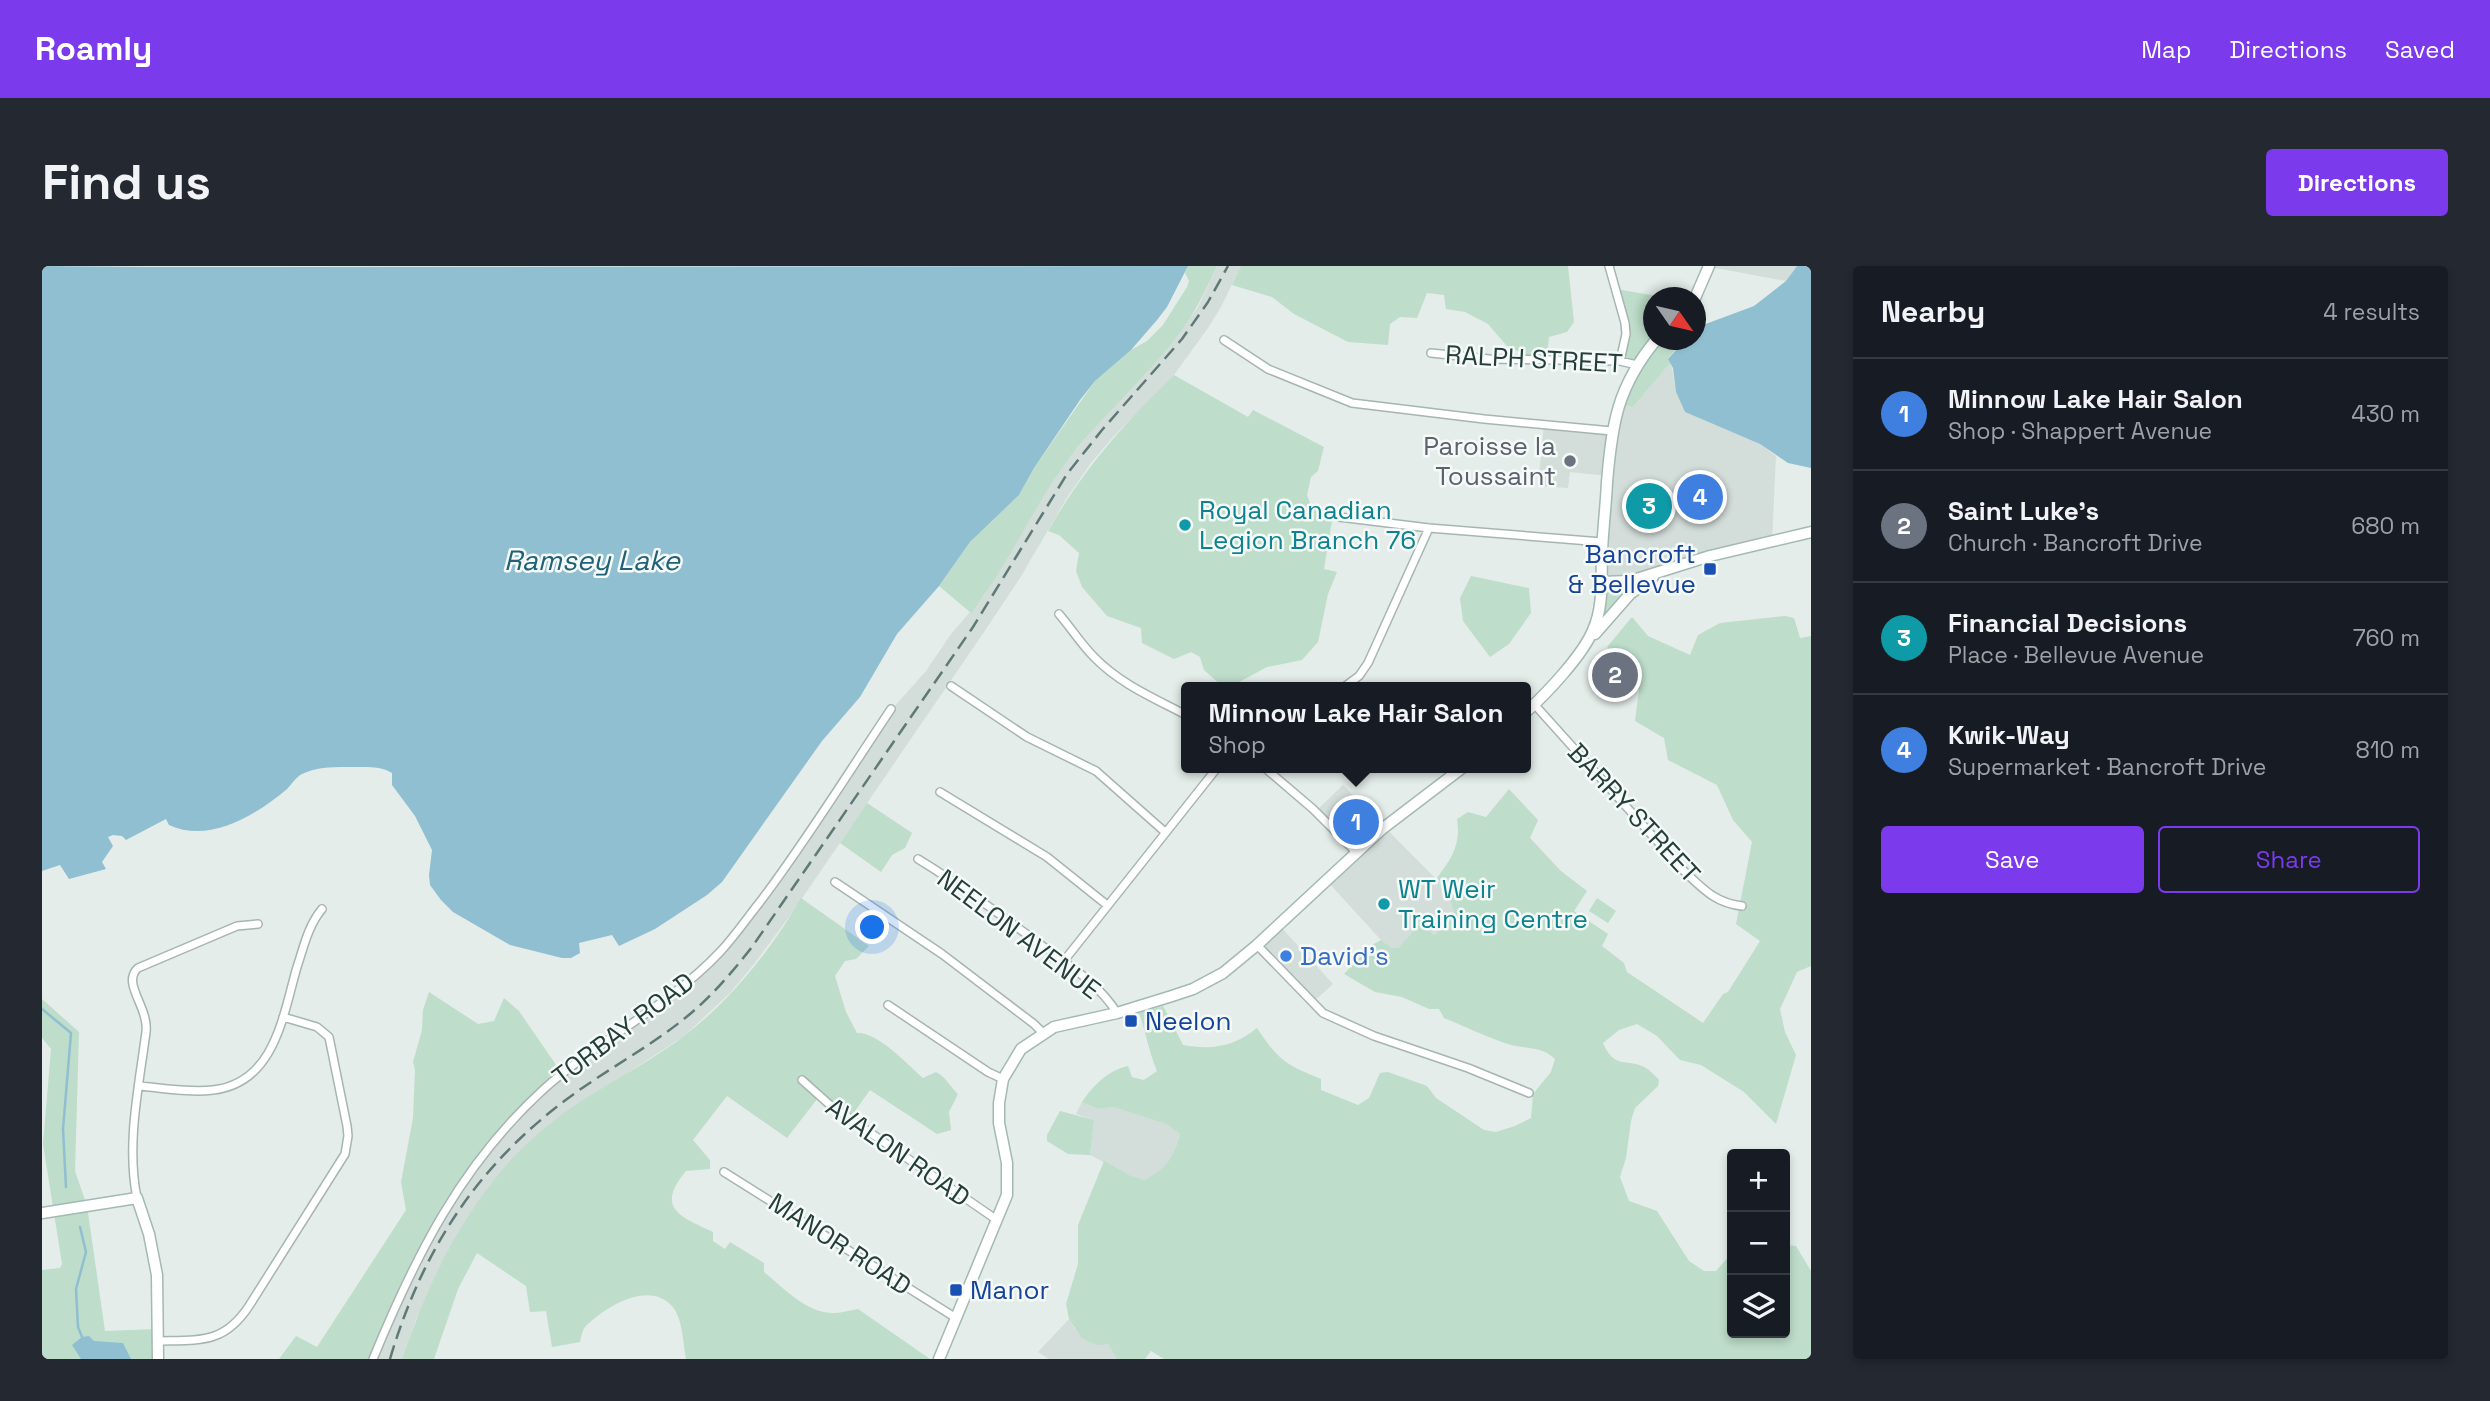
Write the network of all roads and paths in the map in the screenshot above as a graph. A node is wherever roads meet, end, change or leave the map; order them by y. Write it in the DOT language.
graph roads {
  1 [pos="1609,266"];
  2 [pos="1709,266"];
  3 [pos="1700,287"];
  4 [pos="1224,340"];
  5 [pos="1648,350"];
  6 [pos="1431,353"];
  7 [pos="1620,361"];
  8 [pos="1637,365"];
  9 [pos="1612,431"];
  10 [pos="1339,517"];
  11 [pos="1429,528"];
  12 [pos="1811,532"];
  13 [pos="1602,542"];
  14 [pos="1658,573"];
  15 [pos="1601,582"];
  16 [pos="1059,614"];
  17 [pos="1587,642"];
  18 [pos="1351,682"];
  19 [pos="951,686"];
  20 [pos="1531,707"];
  21 [pos="891,709"];
  22 [pos="1531,709"];
  23 [pos="1181,712"];
  24 [pos="1213,773"];
  25 [pos="1271,773"];
  26 [pos="1455,773"];
  27 [pos="940,792"];
  28 [pos="1165,832"];
  29 [pos="1356,852"];
  30 [pos="918,859"];
  31 [pos="835,883"];
  32 [pos="1107,905"];
  33 [pos="1742,906"];
  34 [pos="322,909"];
  35 [pos="258,924"];
  36 [pos="1257,945"];
  37 [pos="1063,962"];
  38 [pos="888,1005"];
  39 [pos="1117,1013"];
  40 [pos="283,1017"];
  41 [pos="1043,1034"];
  42 [pos="1003,1079"];
  43 [pos="803,1080"];
  44 [pos="139,1086"];
  45 [pos="1529,1093"];
  46 [pos="724,1172"];
  47 [pos="137,1198"];
  48 [pos="42,1213"];
  49 [pos="997,1220"];
  50 [pos="956,1318"];
  51 [pos="158,1342"];
  52 [pos="159,1359"];
  53 [pos="373,1359"];
  54 [pos="939,1359"];
  1 -- 7 [label="street"];
  2 -- 3 [label="main road"];
  4 -- 9 [label="street"];
  5 -- 8 [label="main road"];
  6 -- 7 [label="street, RALPH STREET"];
  7 -- 8 [label="street, RALPH STREET"];
  8 -- 9 [label="main road"];
  9 -- 13 [label="main road"];
  10 -- 11 [label="street"];
  11 -- 13 [label="street"];
  11 -- 18 [label="street"];
  12 -- 14 [label="main road"];
  13 -- 15 [label="main road"];
  14 -- 15 [label="main road"];
  14 -- 17 [label="main road"];
  15 -- 17 [label="main road"];
  16 -- 23 [label="street"];
  17 -- 20 [label="main road"];
  19 -- 28 [label="street"];
  21 -- 53 [label="street, TORBAY ROAD"];
  22 -- 33 [label="street, BARRY STREET"];
  24 -- 28 [label="street"];
  25 -- 29 [label="street"];
  26 -- 29 [label="main road"];
  27 -- 32 [label="street"];
  28 -- 32 [label="street"];
  29 -- 36 [label="main road"];
  30 -- 37 [label="street, NEELON AVENUE"];
  31 -- 41 [label="street"];
  32 -- 37 [label="street"];
  34 -- 40 [label="street"];
  35 -- 44 [label="street"];
  36 -- 39 [label="main road"];
  36 -- 45 [label="street"];
  37 -- 39 [label="street, NEELON AVENUE"];
  38 -- 42 [label="street"];
  39 -- 41 [label="main road"];
  40 -- 44 [label="street"];
  40 -- 51 [label="street"];
  41 -- 42 [label="main road"];
  42 -- 49 [label="main road"];
  43 -- 49 [label="street, AVALON ROAD"];
  44 -- 47 [label="street"];
  46 -- 50 [label="street, MANOR ROAD"];
  47 -- 48 [label="main road"];
  47 -- 51 [label="main road"];
  49 -- 50 [label="main road"];
  50 -- 54 [label="main road"];
  51 -- 52 [label="main road"];
}
